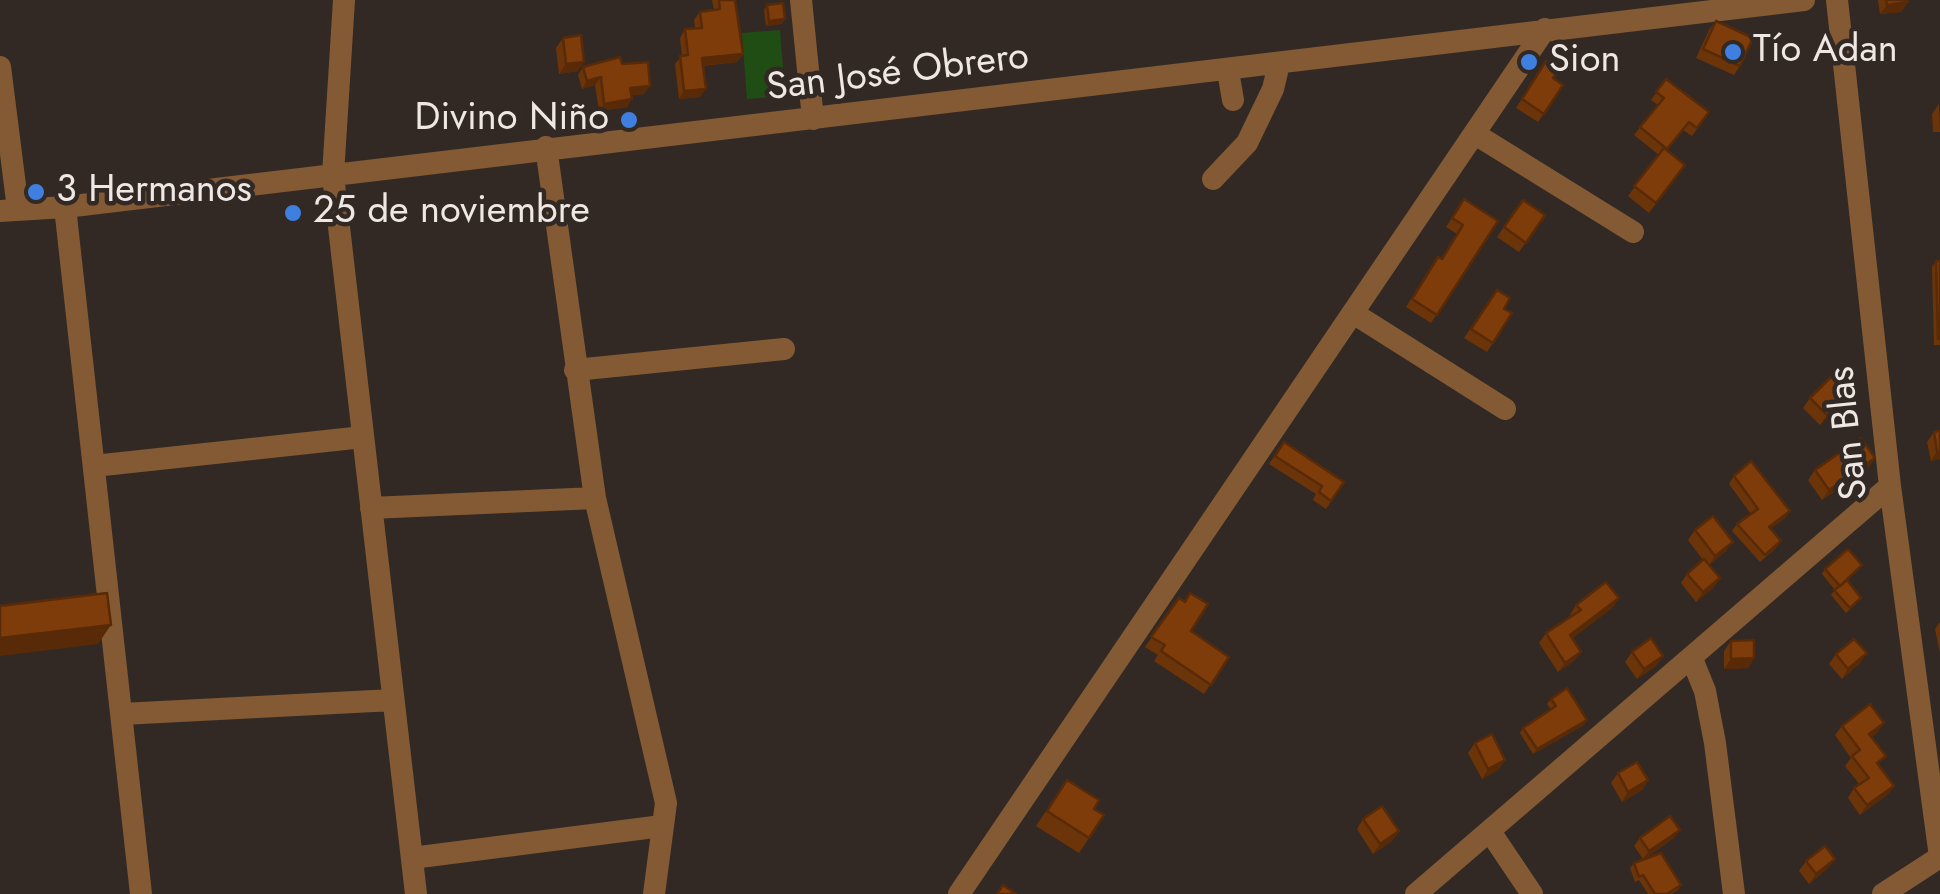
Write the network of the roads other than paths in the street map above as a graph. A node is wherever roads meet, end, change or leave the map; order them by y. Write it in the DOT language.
graph roads {
  1 [pos="344,0"];
  2 [pos="801,0"];
  3 [pos="1804,0"];
  4 [pos="1836,0"];
  5 [pos="1545,29"];
  6 [pos="1279,64"];
  7 [pos="0,67"];
  8 [pos="1228,71"];
  9 [pos="1232,100"];
  10 [pos="813,120"];
  11 [pos="1474,134"];
  12 [pos="546,147"];
  13 [pos="333,175"];
  14 [pos="1213,179"];
  15 [pos="65,207"];
  16 [pos="9,210"];
  17 [pos="1633,232"];
  18 [pos="1353,313"];
  19 [pos="784,350"];
  20 [pos="575,370"];
  21 [pos="1505,409"];
  22 [pos="363,437"];
  23 [pos="94,466"];
  24 [pos="1890,486"];
  25 [pos="595,498"];
  26 [pos="371,508"];
  27 [pos="1692,659"];
  28 [pos="393,700"];
  29 [pos="122,714"];
  30 [pos="1936,779"];
  31 [pos="662,826"];
  32 [pos="1491,833"];
  33 [pos="1940,857"];
  34 [pos="412,858"];
  35 [pos="142,894"];
  36 [pos="416,894"];
  37 [pos="654,894"];
  38 [pos="959,894"];
  39 [pos="1416,894"];
  40 [pos="1532,894"];
  41 [pos="1734,894"];
  42 [pos="1883,894"];
  1 -- 13 [label="street"];
  2 -- 10 [label="street"];
  3 -- 5 [label="street, San José Obrero"];
  4 -- 24 [label="street, San Blas"];
  5 -- 6 [label="street, San José Obrero"];
  5 -- 11 [label="street"];
  6 -- 8 [label="street, San José Obrero"];
  6 -- 14 [label="street"];
  7 -- 16 [label="street"];
  8 -- 9 [label="street"];
  8 -- 10 [label="street, San José Obrero"];
  10 -- 12 [label="street, San José Obrero"];
  11 -- 17 [label="street"];
  11 -- 18 [label="street"];
  12 -- 13 [label="street, San José Obrero"];
  12 -- 20 [label="street"];
  13 -- 15 [label="street, San José Obrero"];
  13 -- 22 [label="street"];
  15 -- 16 [label="street, San José Obrero"];
  15 -- 23 [label="street"];
  18 -- 21 [label="street"];
  18 -- 38 [label="street"];
  19 -- 20 [label="street"];
  20 -- 25 [label="street"];
  22 -- 23 [label="street"];
  22 -- 26 [label="street"];
  23 -- 29 [label="street"];
  24 -- 27 [label="street"];
  24 -- 30 [label="street, San Blas"];
  25 -- 26 [label="street"];
  25 -- 31 [label="street"];
  26 -- 28 [label="street"];
  27 -- 32 [label="street"];
  27 -- 41 [label="street"];
  28 -- 29 [label="street"];
  28 -- 34 [label="street"];
  29 -- 35 [label="street"];
  30 -- 33 [label="street, San Blas"];
  31 -- 34 [label="street"];
  31 -- 37 [label="street"];
  32 -- 39 [label="street"];
  32 -- 40 [label="street"];
  33 -- 42 [label="street"];
  34 -- 36 [label="street"];
}
